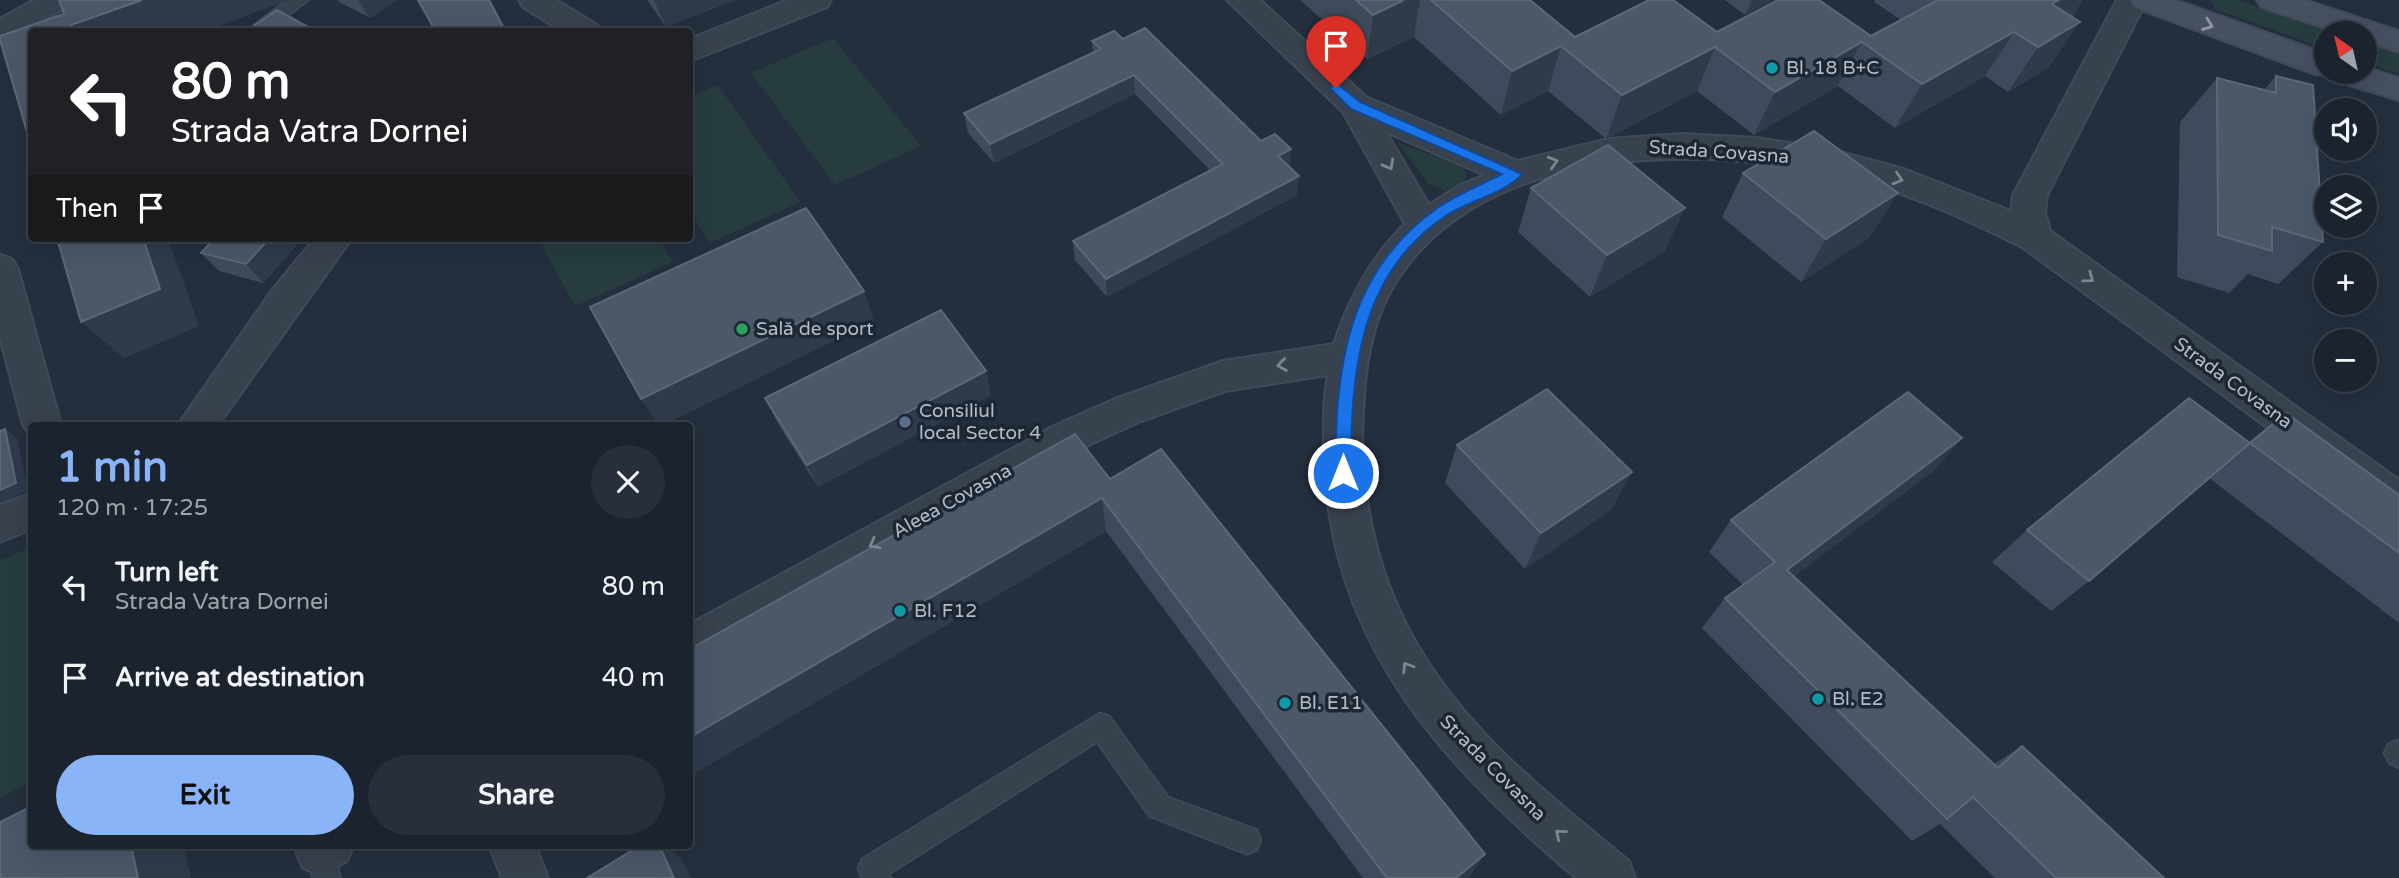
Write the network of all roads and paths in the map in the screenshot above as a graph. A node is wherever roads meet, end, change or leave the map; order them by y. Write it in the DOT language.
graph roads {
  1 [pos="57,0"];
  2 [pos="299,0"];
  3 [pos="534,0"];
  4 [pos="816,0"];
  5 [pos="1242,0"];
  6 [pos="2132,0"];
  7 [pos="2145,0"];
  8 [pos="2272,0"];
  9 [pos="260,28"];
  10 [pos="580,28"];
  11 [pos="0,32"];
  12 [pos="2399,41"];
  13 [pos="693,50"];
  14 [pos="2314,62"];
  15 [pos="2377,82"];
  16 [pos="2399,89"];
  17 [pos="1355,105"];
  18 [pos="1515,174"];
  19 [pos="1423,225"];
  20 [pos="2034,238"];
  21 [pos="332,242"];
  22 [pos="0,269"];
  23 [pos="1349,357"];
  24 [pos="41,422"];
  25 [pos="199,422"];
  26 [pos="2399,502"];
  27 [pos="28,512"];
  28 [pos="0,524"];
  29 [pos="693,644"];
  30 [pos="1247,840"];
  31 [pos="514,849"];
  32 [pos="525,878"];
  33 [pos="877,878"];
  34 [pos="1612,878"];
  1 -- 11 [label="street"];
  2 -- 9 [label="lane"];
  3 -- 10 [label="street"];
  4 -- 13 [label="street"];
  5 -- 17 [label="street"];
  6 -- 20 [label="street"];
  7 -- 14 [label="main road, one-way"];
  8 -- 12 [label="main road"];
  15 -- 16 [label="main road"];
  17 -- 18 [label="street"];
  17 -- 19 [label="street, one-way"];
  18 -- 19 [label="street, Strada Covasna"];
  18 -- 20 [label="street, Strada Covasna, one-way"];
  19 -- 23 [label="street, Strada Covasna"];
  20 -- 26 [label="street, Strada Covasna, one-way"];
  21 -- 25 [label="street"];
  22 -- 24 [label="street"];
  23 -- 29 [label="street, Aleea Covasna, one-way"];
  34 -- 23 [label="street, Strada Covasna, one-way"];
  27 -- 28 [label="street"];
  30 -- 33 [label="lane"];
  31 -- 32 [label="street"];
}
